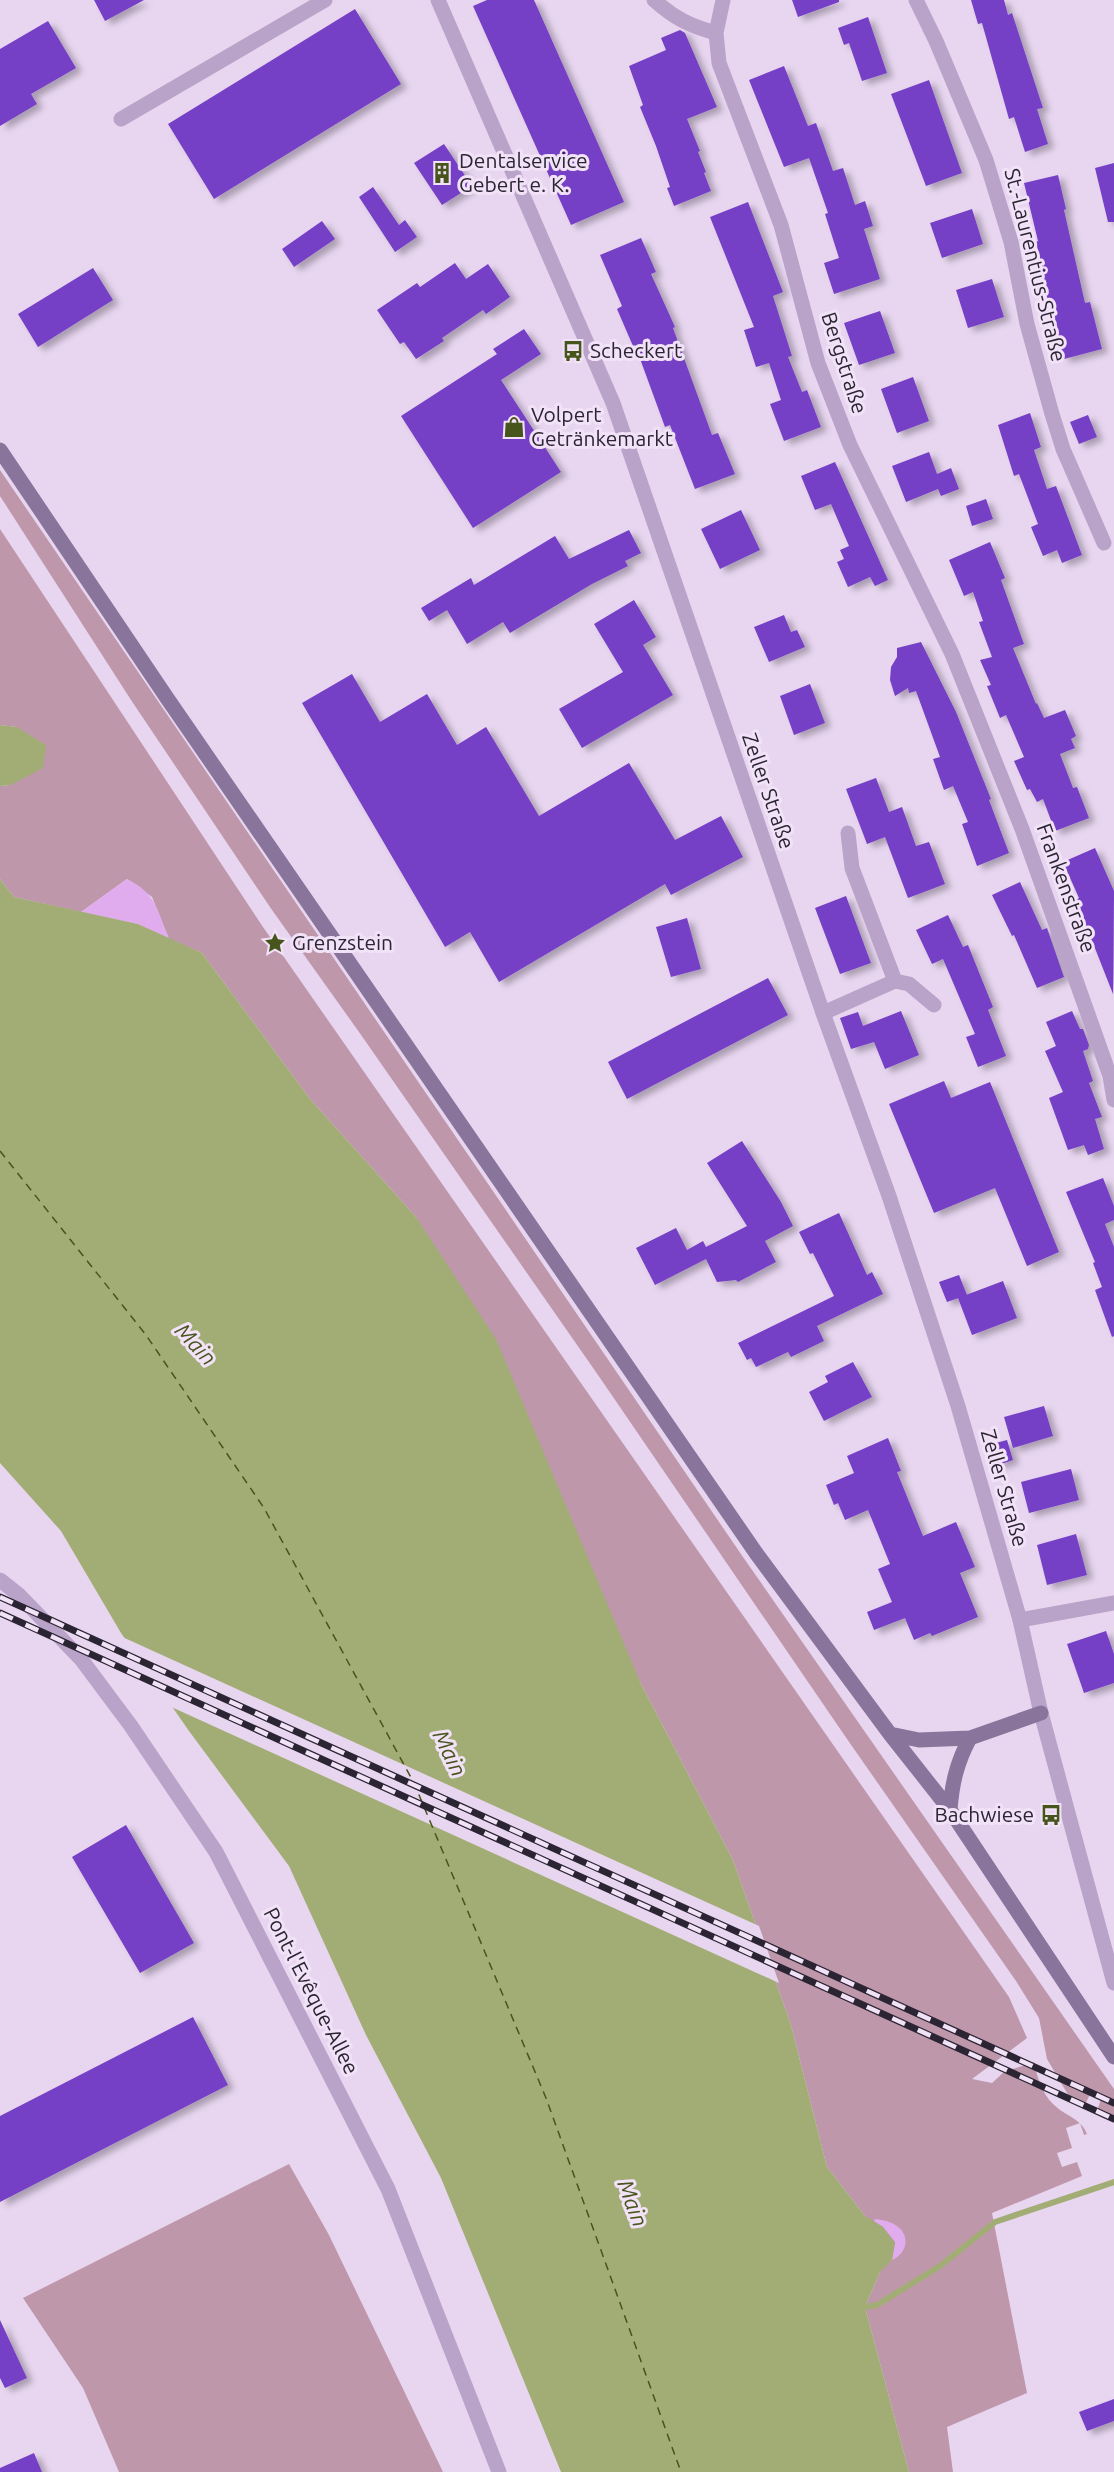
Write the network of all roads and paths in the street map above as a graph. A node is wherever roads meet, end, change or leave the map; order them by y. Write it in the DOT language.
graph roads {
  1 [pos="325,0"];
  2 [pos="438,0"];
  3 [pos="654,0"];
  4 [pos="723,0"];
  5 [pos="916,0"];
  6 [pos="716,33"];
  7 [pos="121,119"];
  8 [pos="0,450"];
  9 [pos="1104,543"];
  10 [pos="968,693"];
  11 [pos="848,833"];
  12 [pos="894,981"];
  13 [pos="934,1005"];
  14 [pos="823,1013"];
  15 [pos="1114,1100"];
  16 [pos="0,1580"];
  17 [pos="1114,1603"];
  18 [pos="1020,1620"];
  19 [pos="1041,1713"];
  20 [pos="890,1734"];
  21 [pos="970,1738"];
  22 [pos="950,1810"];
  23 [pos="1114,1983"];
  24 [pos="1114,2057"];
  25 [pos="500,2472"];
  1 -- 7 [label="street"];
  2 -- 14 [label="street, Zeller Straße"];
  3 -- 6 [label="street"];
  4 -- 6 [label="street, Bergstraße"];
  5 -- 9 [label="street, St.-Laurentius-Straße"];
  6 -- 10 [label="street, Bergstraße"];
  8 -- 20 [label="main road"];
  10 -- 15 [label="street, Frankenstraße"];
  11 -- 12 [label="street"];
  12 -- 13 [label="street"];
  12 -- 14 [label="street"];
  14 -- 18 [label="street, Zeller Straße"];
  16 -- 25 [label="street, Pont-l'Evêque-Allee"];
  17 -- 18 [label="street"];
  18 -- 19 [label="street, Zeller Straße"];
  19 -- 21 [label="main road"];
  19 -- 23 [label="street, Zeller Straße"];
  20 -- 21 [label="main road"];
  20 -- 22 [label="main road"];
  21 -- 22 [label="main road"];
  22 -- 24 [label="main road"];
}
